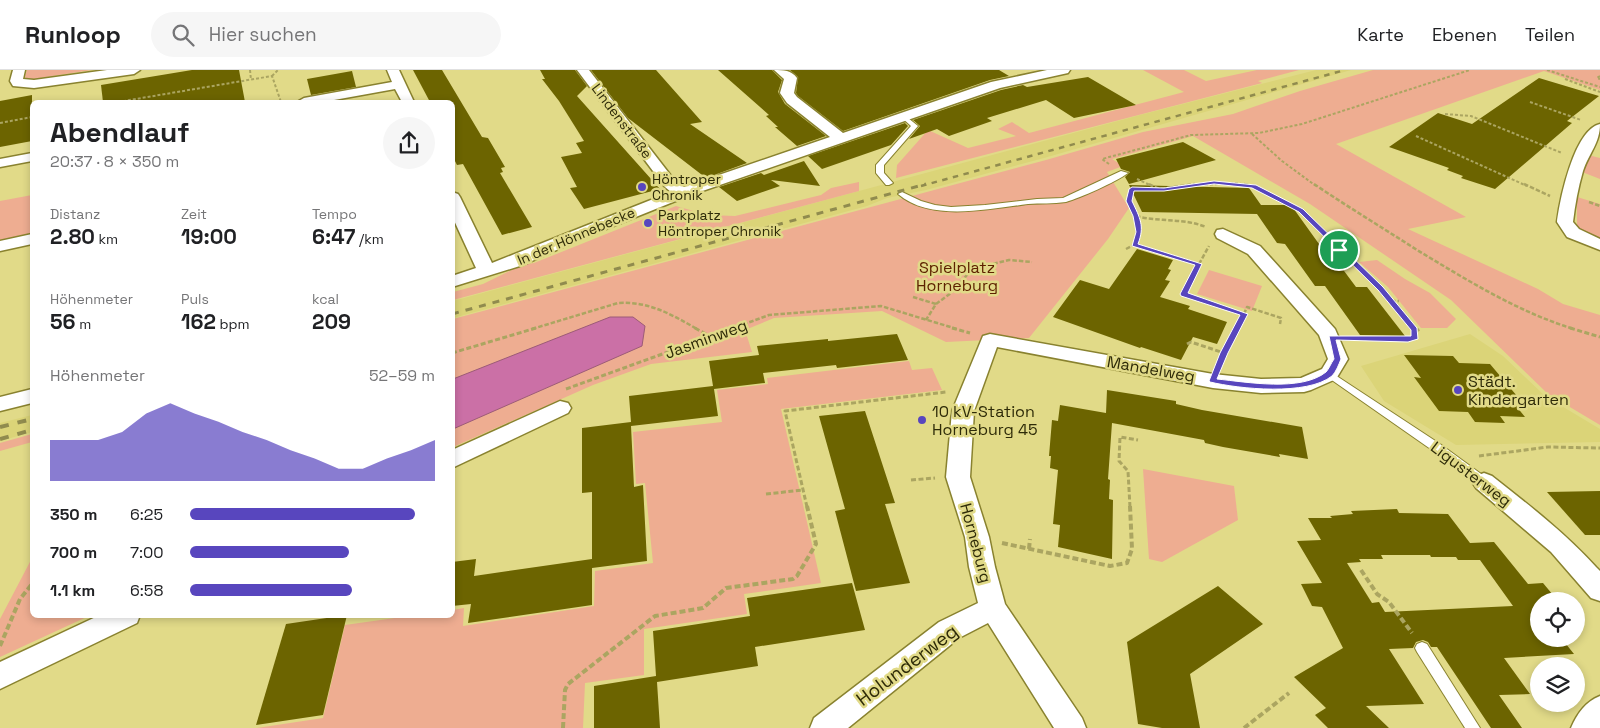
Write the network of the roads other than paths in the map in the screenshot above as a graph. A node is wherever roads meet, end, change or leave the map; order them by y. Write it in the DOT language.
graph roads {
  1 [pos="19,70"];
  2 [pos="134,70"];
  3 [pos="393,70"];
  4 [pos="583,70"];
  5 [pos="780,70"];
  6 [pos="1064,70"];
  7 [pos="1020,74"];
  8 [pos="400,84"];
  9 [pos="315,100"];
  10 [pos="407,100"];
  11 [pos="903,116"];
  12 [pos="1600,128"];
  13 [pos="842,138"];
  14 [pos="30,157"];
  15 [pos="0,163"];
  16 [pos="1124,173"];
  17 [pos="889,183"];
  18 [pos="682,193"];
  19 [pos="902,194"];
  20 [pos="455,204"];
  21 [pos="1223,234"];
  22 [pos="30,239"];
  23 [pos="1600,245"];
  24 [pos="0,246"];
  25 [pos="487,272"];
  26 [pos="455,281"];
  27 [pos="990,340"];
  28 [pos="1329,374"];
  29 [pos="30,396"];
  30 [pos="0,404"];
  31 [pos="560,408"];
  32 [pos="455,459"];
  33 [pos="1484,482"];
  34 [pos="1600,590"];
  35 [pos="993,608"];
  36 [pos="121,618"];
  37 [pos="1422,648"];
  38 [pos="0,676"];
  39 [pos="1600,710"];
  40 [pos="825,728"];
  41 [pos="1071,728"];
  42 [pos="1473,728"];
  43 [pos="1586,728"];
  1 -- 2 [label="street"];
  3 -- 8 [label="street"];
  4 -- 18 [label="street, Lindenstraße"];
  5 -- 13 [label="street"];
  6 -- 7 [label="street, In der Hönnebecke"];
  7 -- 11 [label="street, In der Hönnebecke"];
  8 -- 9 [label="street"];
  8 -- 10 [label="street"];
  11 -- 13 [label="street, In der Hönnebecke"];
  11 -- 17 [label="lane"];
  12 -- 23 [label="street"];
  13 -- 18 [label="street, In der Hönnebecke"];
  14 -- 15 [label="street"];
  16 -- 19 [label="lane"];
  18 -- 25 [label="street, In der Hönnebecke"];
  20 -- 25 [label="street"];
  21 -- 28 [label="street"];
  22 -- 24 [label="street"];
  25 -- 26 [label="street, In der Hönnebecke"];
  27 -- 28 [label="street, Mandelweg"];
  27 -- 35 [label="street, Horneburg"];
  28 -- 33 [label="lane, Ligusterweg"];
  29 -- 30 [label="street"];
  31 -- 32 [label="street"];
  33 -- 34 [label="street, Ligusterweg"];
  35 -- 40 [label="street, Holunderweg"];
  35 -- 41 [label="street, Horneburg"];
  36 -- 38 [label="street"];
  37 -- 42 [label="lane"];
  39 -- 43 [label="street"];
}
